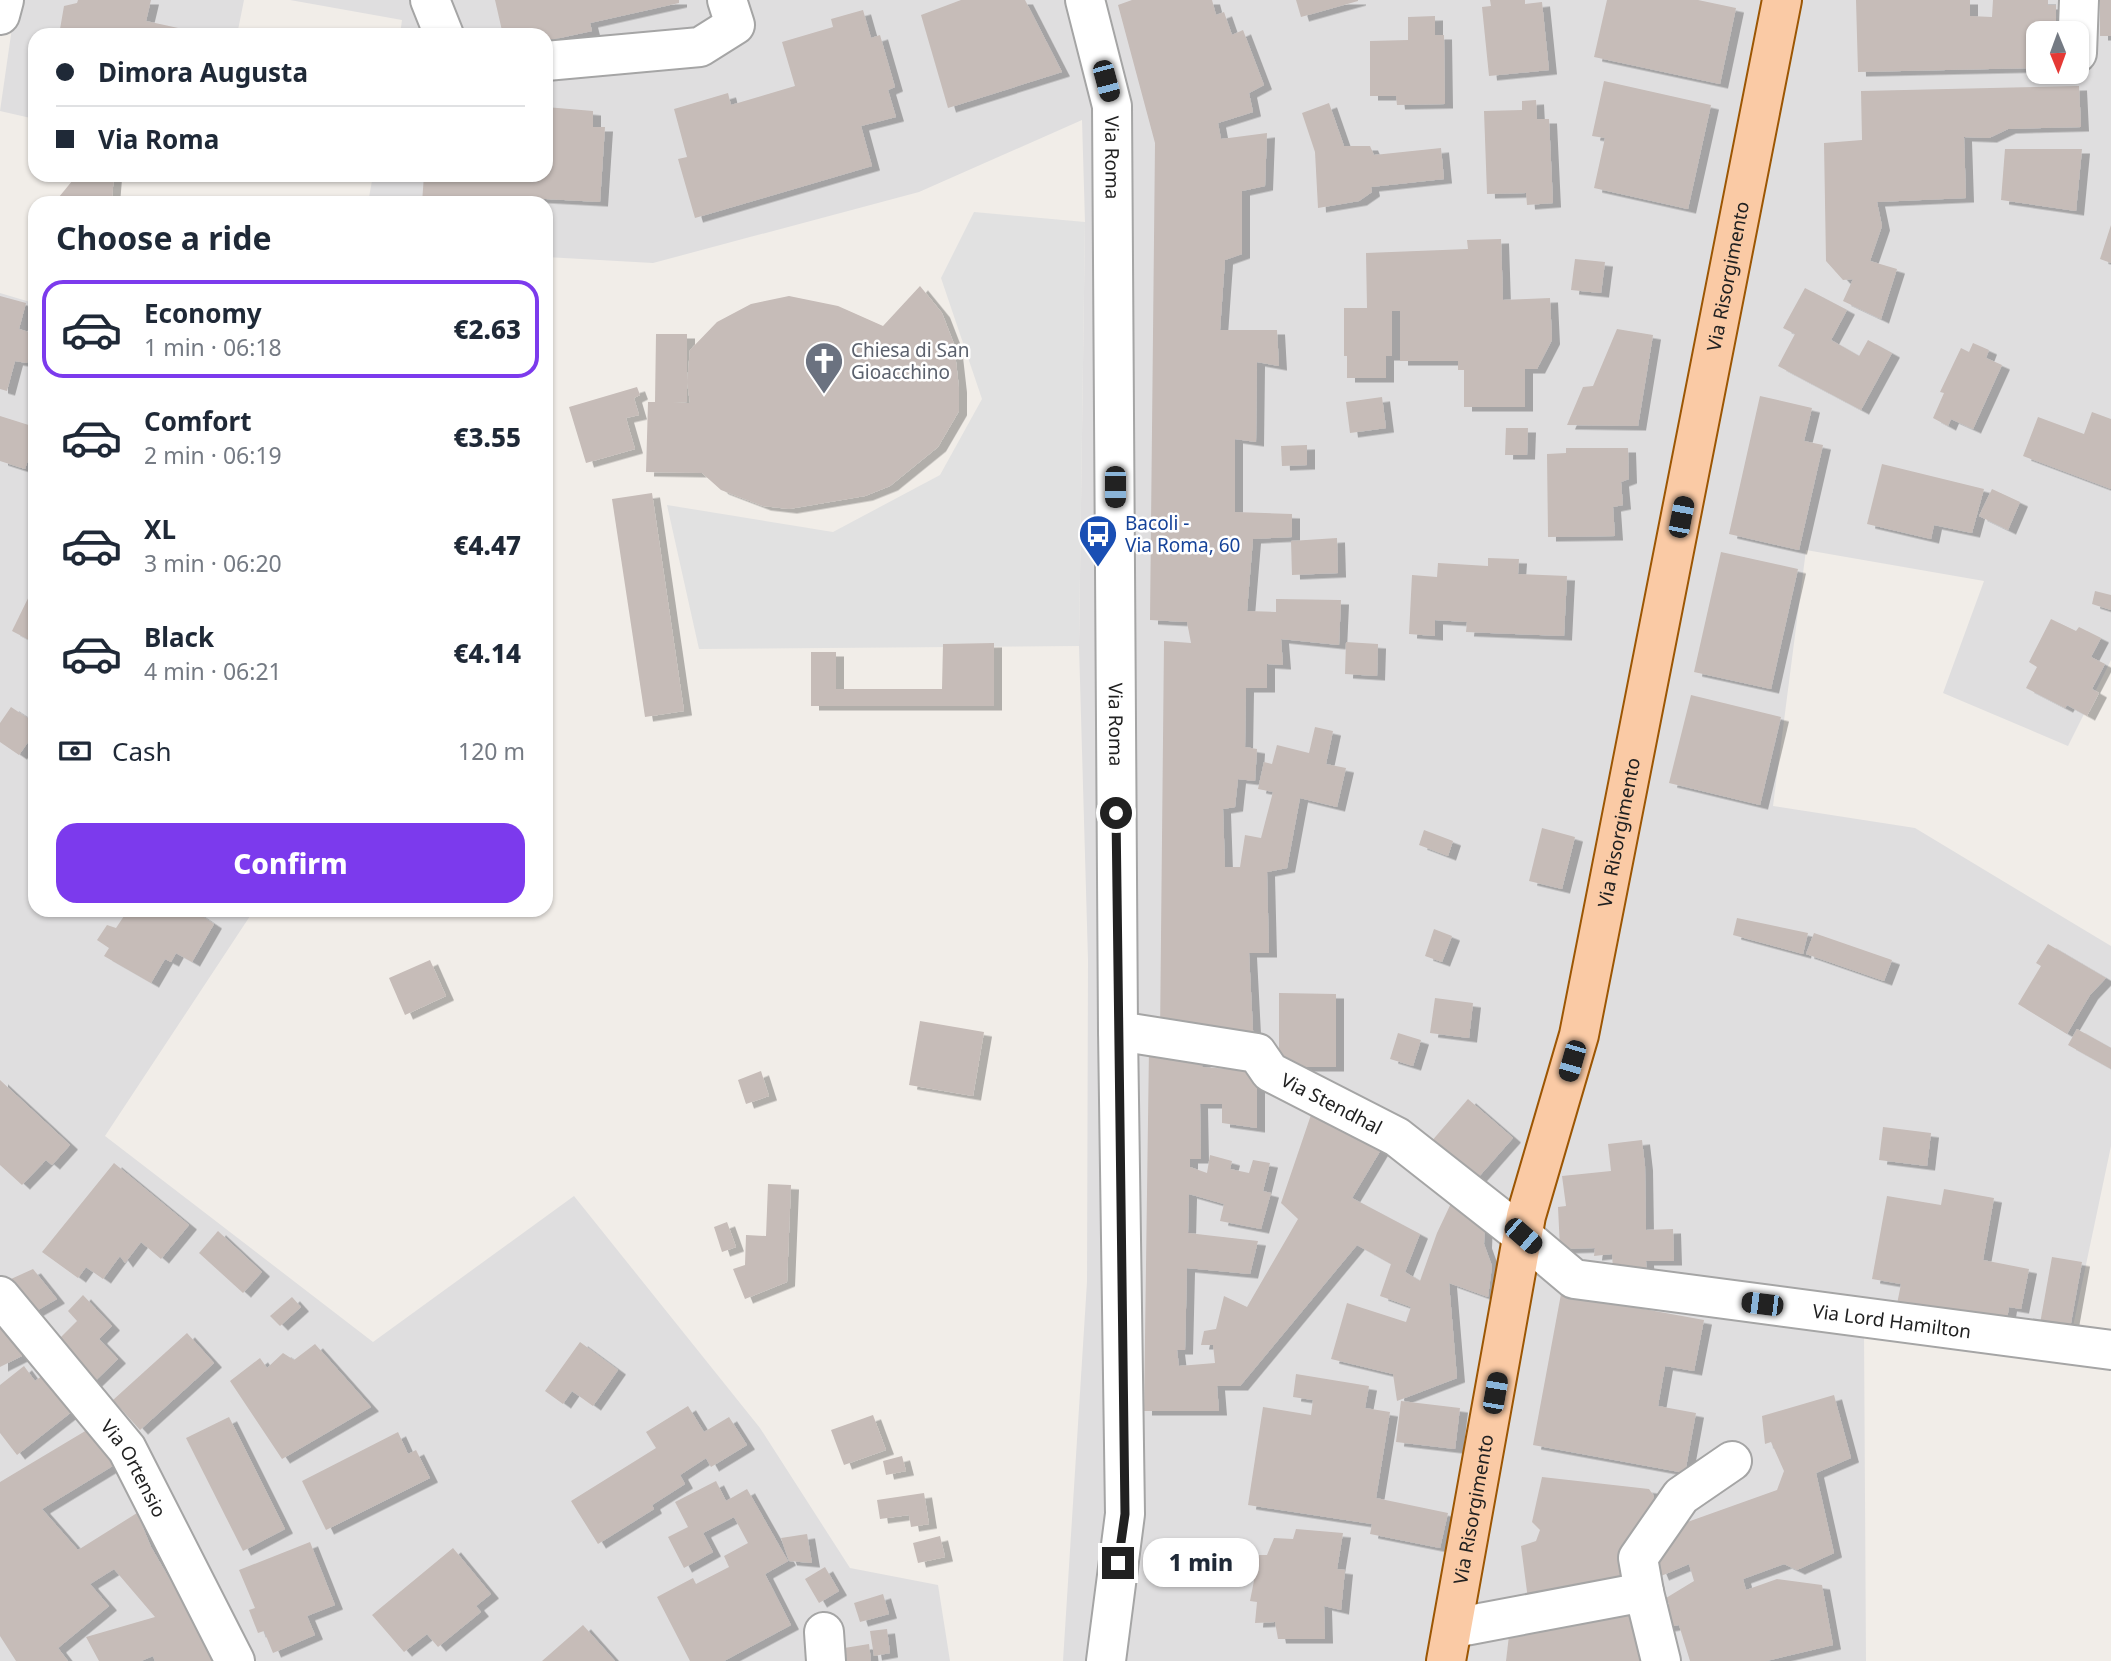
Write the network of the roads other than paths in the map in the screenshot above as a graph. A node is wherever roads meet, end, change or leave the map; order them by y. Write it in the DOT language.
graph roads {
  1 [pos="4,0"];
  2 [pos="430,0"];
  3 [pos="727,0"];
  4 [pos="1782,0"];
  5 [pos="2079,0"];
  6 [pos="1093,2"];
  7 [pos="0,15"];
  8 [pos="2078,21"];
  9 [pos="441,28"];
  10 [pos="553,60"];
  11 [pos="1118,1031"];
  12 [pos="1523,1236"];
  13 [pos="0,1296"];
  14 [pos="2111,1350"];
  15 [pos="1732,1461"];
  16 [pos="1644,1592"];
  17 [pos="1450,1645"];
  18 [pos="235,1661"];
  19 [pos="1106,1661"];
  20 [pos="1661,1661"];
  1 -- 7 [label="street"];
  2 -- 9 [label="street"];
  3 -- 10 [label="street"];
  4 -- 12 [label="main road, Via Risorgimento"];
  5 -- 8 [label="street"];
  6 -- 11 [label="street, Via Roma"];
  11 -- 12 [label="street, Via Stendhal"];
  11 -- 19 [label="street, Via Roma"];
  12 -- 14 [label="street, Via Lord Hamilton"];
  12 -- 17 [label="main road, Via Risorgimento"];
  13 -- 18 [label="street, Via Ortensio"];
  15 -- 16 [label="street"];
  16 -- 17 [label="street"];
  16 -- 20 [label="street"];
}
